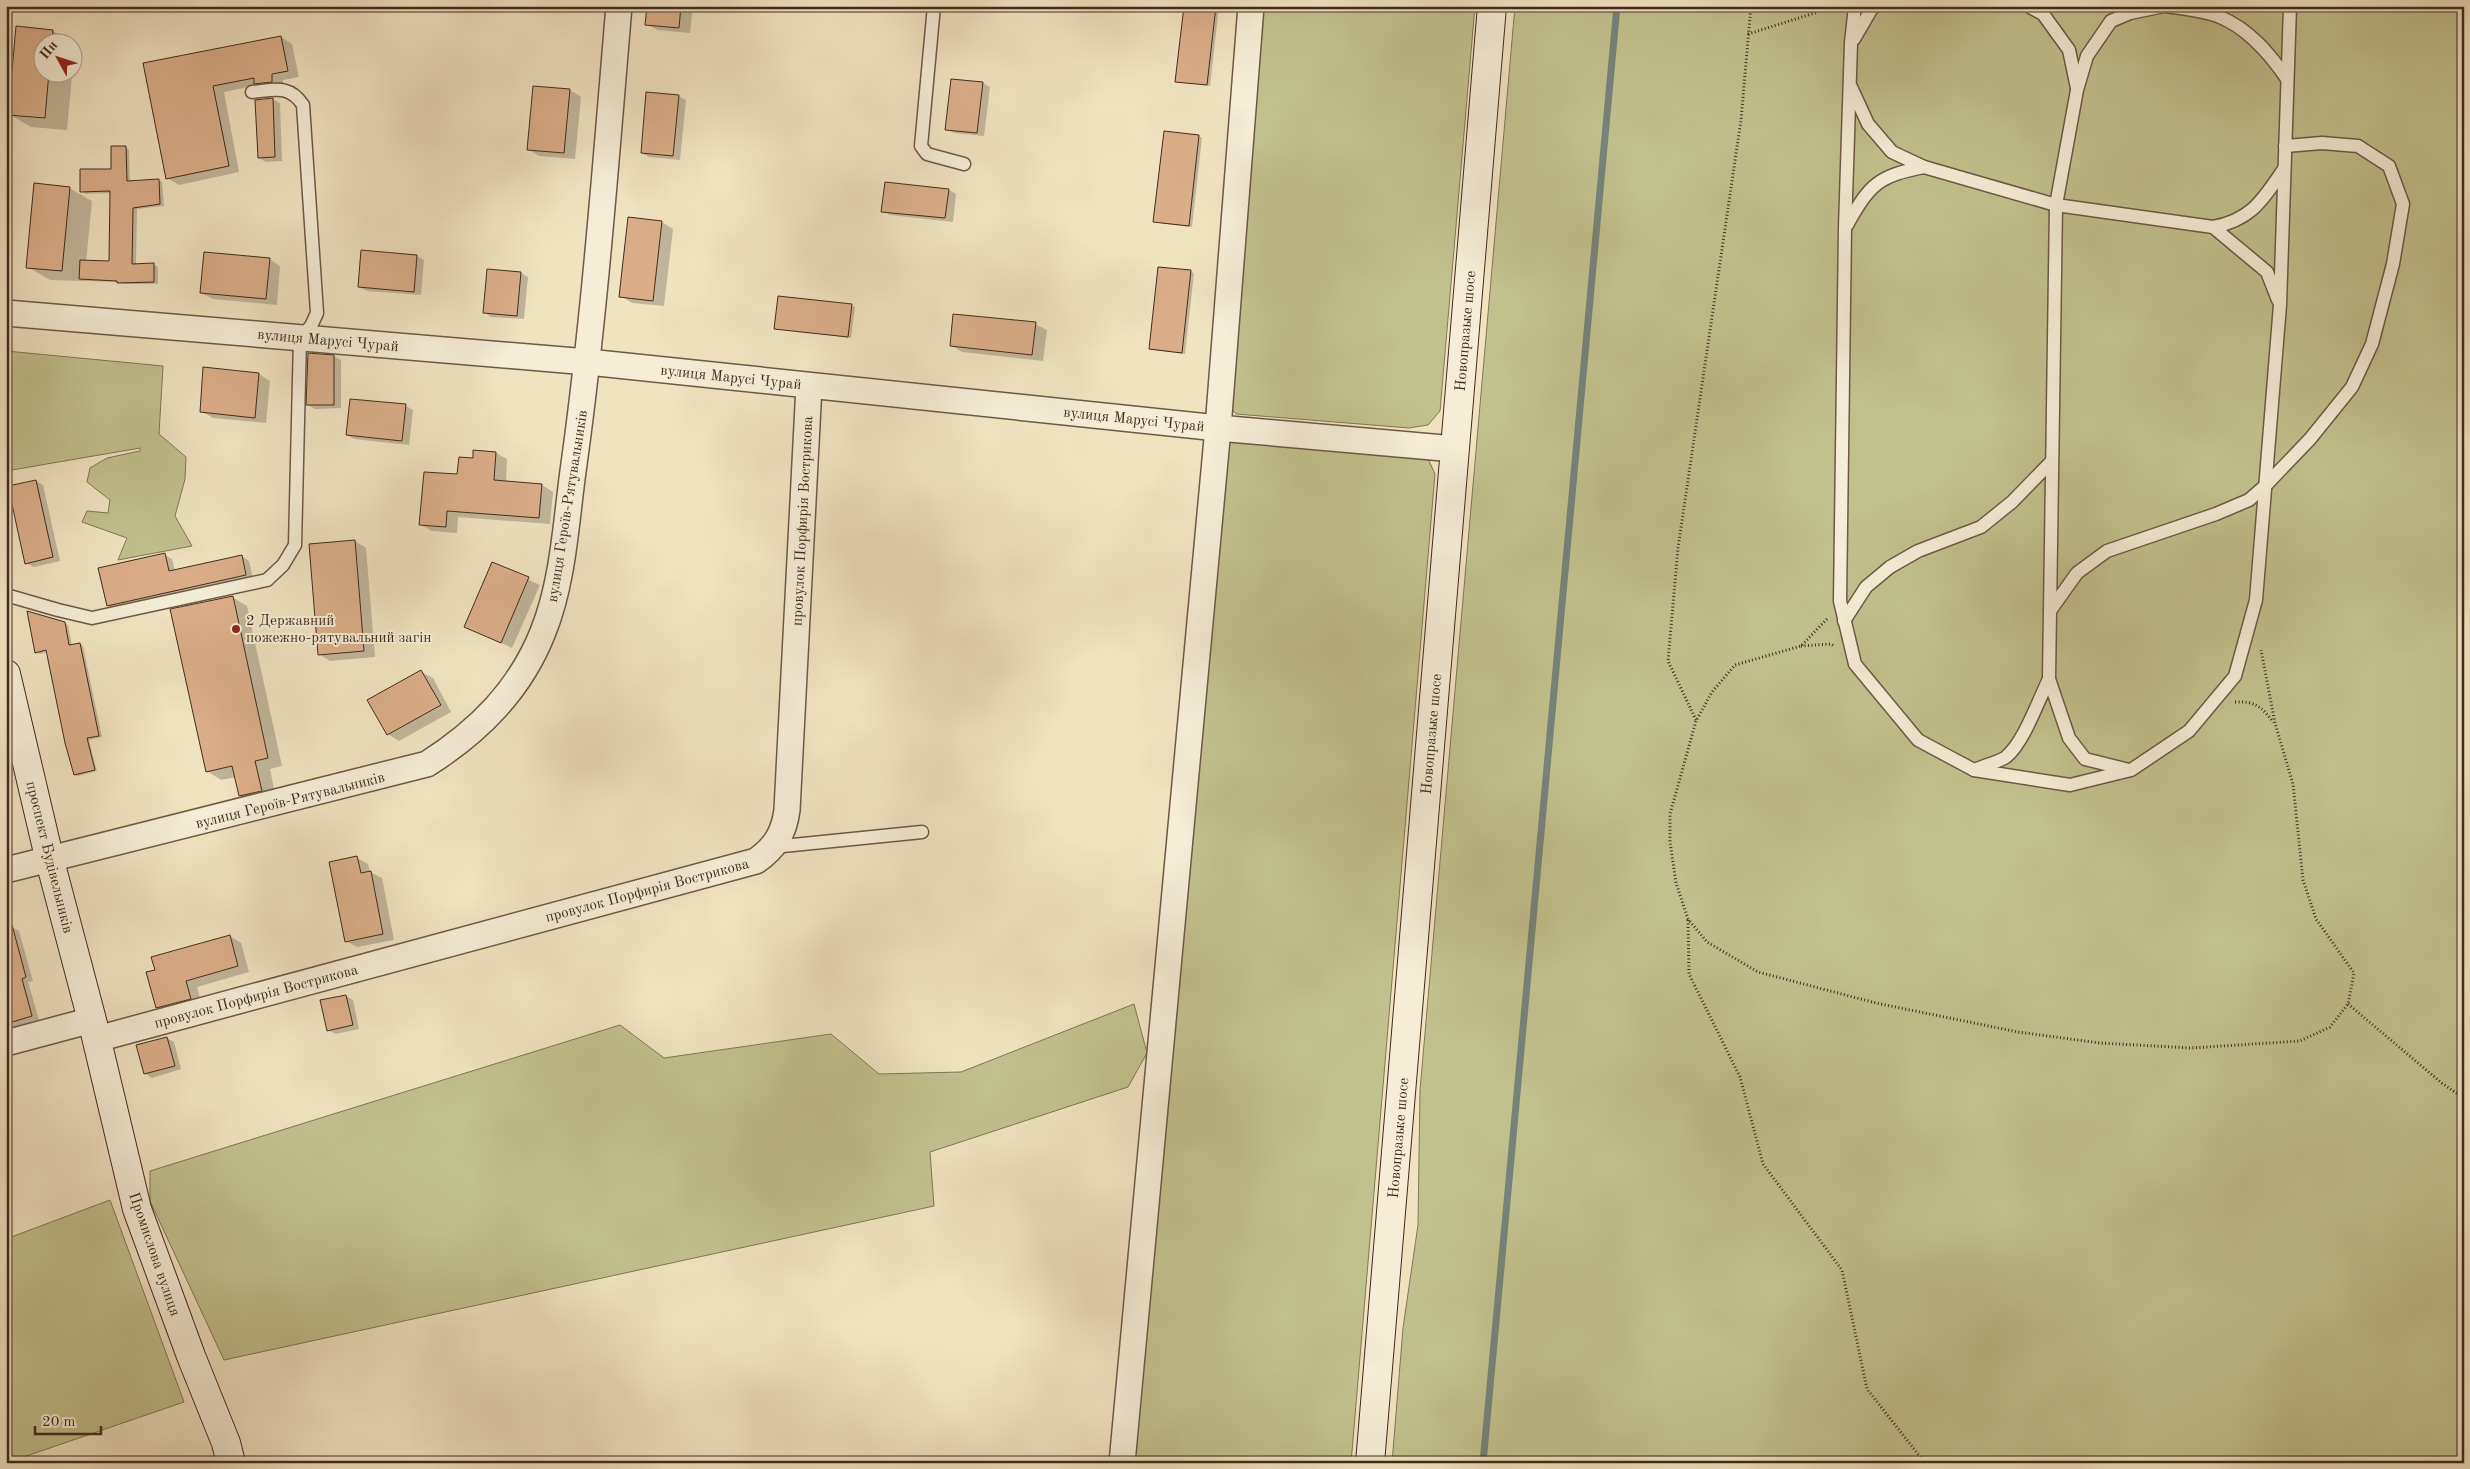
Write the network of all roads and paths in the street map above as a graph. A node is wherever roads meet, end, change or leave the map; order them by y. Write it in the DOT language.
graph roads {
  1 [pos="620,6"];
  2 [pos="934,6"];
  3 [pos="1251,6"];
  4 [pos="1492,6"];
  5 [pos="1751,6"];
  6 [pos="1837,6"];
  7 [pos="1855,6"];
  8 [pos="1876,6"];
  9 [pos="2028,6"];
  10 [pos="2166,6"];
  11 [pos="2212,6"];
  12 [pos="2290,6"];
  13 [pos="2197,10"];
  14 [pos="1748,34"];
  15 [pos="1851,43"];
  16 [pos="2287,79"];
  17 [pos="1850,86"];
  18 [pos="2077,90"];
  19 [pos="252,92"];
  20 [pos="2285,146"];
  21 [pos="964,164"];
  22 [pos="1924,167"];
  23 [pos="2284,169"];
  24 [pos="2056,205"];
  25 [pos="2213,227"];
  26 [pos="1845,228"];
  27 [pos="2280,305"];
  28 [pos="6,313"];
  29 [pos="300,338"];
  30 [pos="588,362"];
  31 [pos="809,386"];
  32 [pos="1218,428"];
  33 [pos="1455,449"];
  34 [pos="2052,461"];
  35 [pos="2265,486"];
  36 [pos="6,595"];
  37 [pos="1840,601"];
  38 [pos="2050,611"];
  39 [pos="1844,621"];
  40 [pos="2261,645"];
  41 [pos="1801,646"];
  42 [pos="1855,664"];
  43 [pos="6,674"];
  44 [pos="2049,679"];
  45 [pos="2232,702"];
  46 [pos="1696,721"];
  47 [pos="2274,723"];
  48 [pos="1974,770"];
  49 [pos="2132,770"];
  50 [pos="922,832"];
  51 [pos="773,847"];
  52 [pos="50,861"];
  53 [pos="6,870"];
  54 [pos="1688,920"];
  55 [pos="2348,1004"];
  56 [pos="94,1029"];
  57 [pos="6,1043"];
  58 [pos="2464,1098"];
  59 [pos="231,1463"];
  60 [pos="1122,1463"];
  61 [pos="1370,1463"];
  62 [pos="1924,1463"];
  1 -- 30 [label="street, вулиця Героїв-Рятувальників"];
  2 -- 21 [label="lane"];
  3 -- 32 [label="street"];
  4 -- 33 [label="main road, Новопразьке шосе"];
  5 -- 14 [label="path"];
  6 -- 14 [label="path"];
  7 -- 15 [label="lane"];
  8 -- 15 [label="lane"];
  9 -- 18 [label="lane"];
  10 -- 13 [label="lane"];
  10 -- 18 [label="lane"];
  11 -- 13 [label="lane"];
  12 -- 16 [label="lane"];
  13 -- 16 [label="lane"];
  14 -- 46 [label="path"];
  15 -- 17 [label="lane"];
  16 -- 20 [label="lane"];
  17 -- 22 [label="lane"];
  17 -- 26 [label="lane"];
  18 -- 24 [label="lane"];
  19 -- 29 [label="lane"];
  20 -- 23 [label="lane"];
  20 -- 35 [label="lane"];
  22 -- 24 [label="lane"];
  22 -- 26 [label="lane"];
  23 -- 25 [label="lane"];
  23 -- 27 [label="lane"];
  24 -- 25 [label="lane"];
  24 -- 34 [label="lane"];
  25 -- 27 [label="lane"];
  26 -- 37 [label="lane"];
  27 -- 35 [label="lane"];
  28 -- 29 [label="street, вулиця Марусі Чурай"];
  29 -- 30 [label="street, вулиця Марусі Чурай"];
  29 -- 36 [label="lane"];
  30 -- 31 [label="street, вулиця Марусі Чурай"];
  30 -- 52 [label="street, вулиця Героїв-Рятувальників"];
  31 -- 32 [label="street, вулиця Марусі Чурай"];
  31 -- 51 [label="street, провулок Порфирія Вострикова"];
  32 -- 33 [label="street, вулиця Марусі Чурай"];
  32 -- 60 [label="street"];
  33 -- 61 [label="main road, Новопразьке шосе"];
  34 -- 38 [label="lane"];
  34 -- 39 [label="lane"];
  35 -- 38 [label="lane"];
  35 -- 49 [label="lane"];
  37 -- 39 [label="lane"];
  37 -- 41 [label="path"];
  38 -- 44 [label="lane"];
  39 -- 42 [label="lane"];
  40 -- 47 [label="path"];
  41 -- 42 [label="path"];
  41 -- 46 [label="path"];
  42 -- 48 [label="lane"];
  43 -- 52 [label="main road, проспект Будівельників"];
  44 -- 48 [label="lane"];
  44 -- 49 [label="lane"];
  45 -- 47 [label="path"];
  46 -- 54 [label="path"];
  47 -- 55 [label="path"];
  48 -- 49 [label="lane"];
  50 -- 51 [label="lane"];
  51 -- 56 [label="street, провулок Порфирія Вострикова"];
  52 -- 53 [label="street, вулиця Героїв-Рятувальників"];
  52 -- 56 [label="main road, проспект Будівельників"];
  54 -- 55 [label="path"];
  54 -- 62 [label="path"];
  55 -- 58 [label="path"];
  56 -- 57 [label="street, провулок Порфирія Вострикова"];
  56 -- 59 [label="main road, Промислова вулиця"];
}
